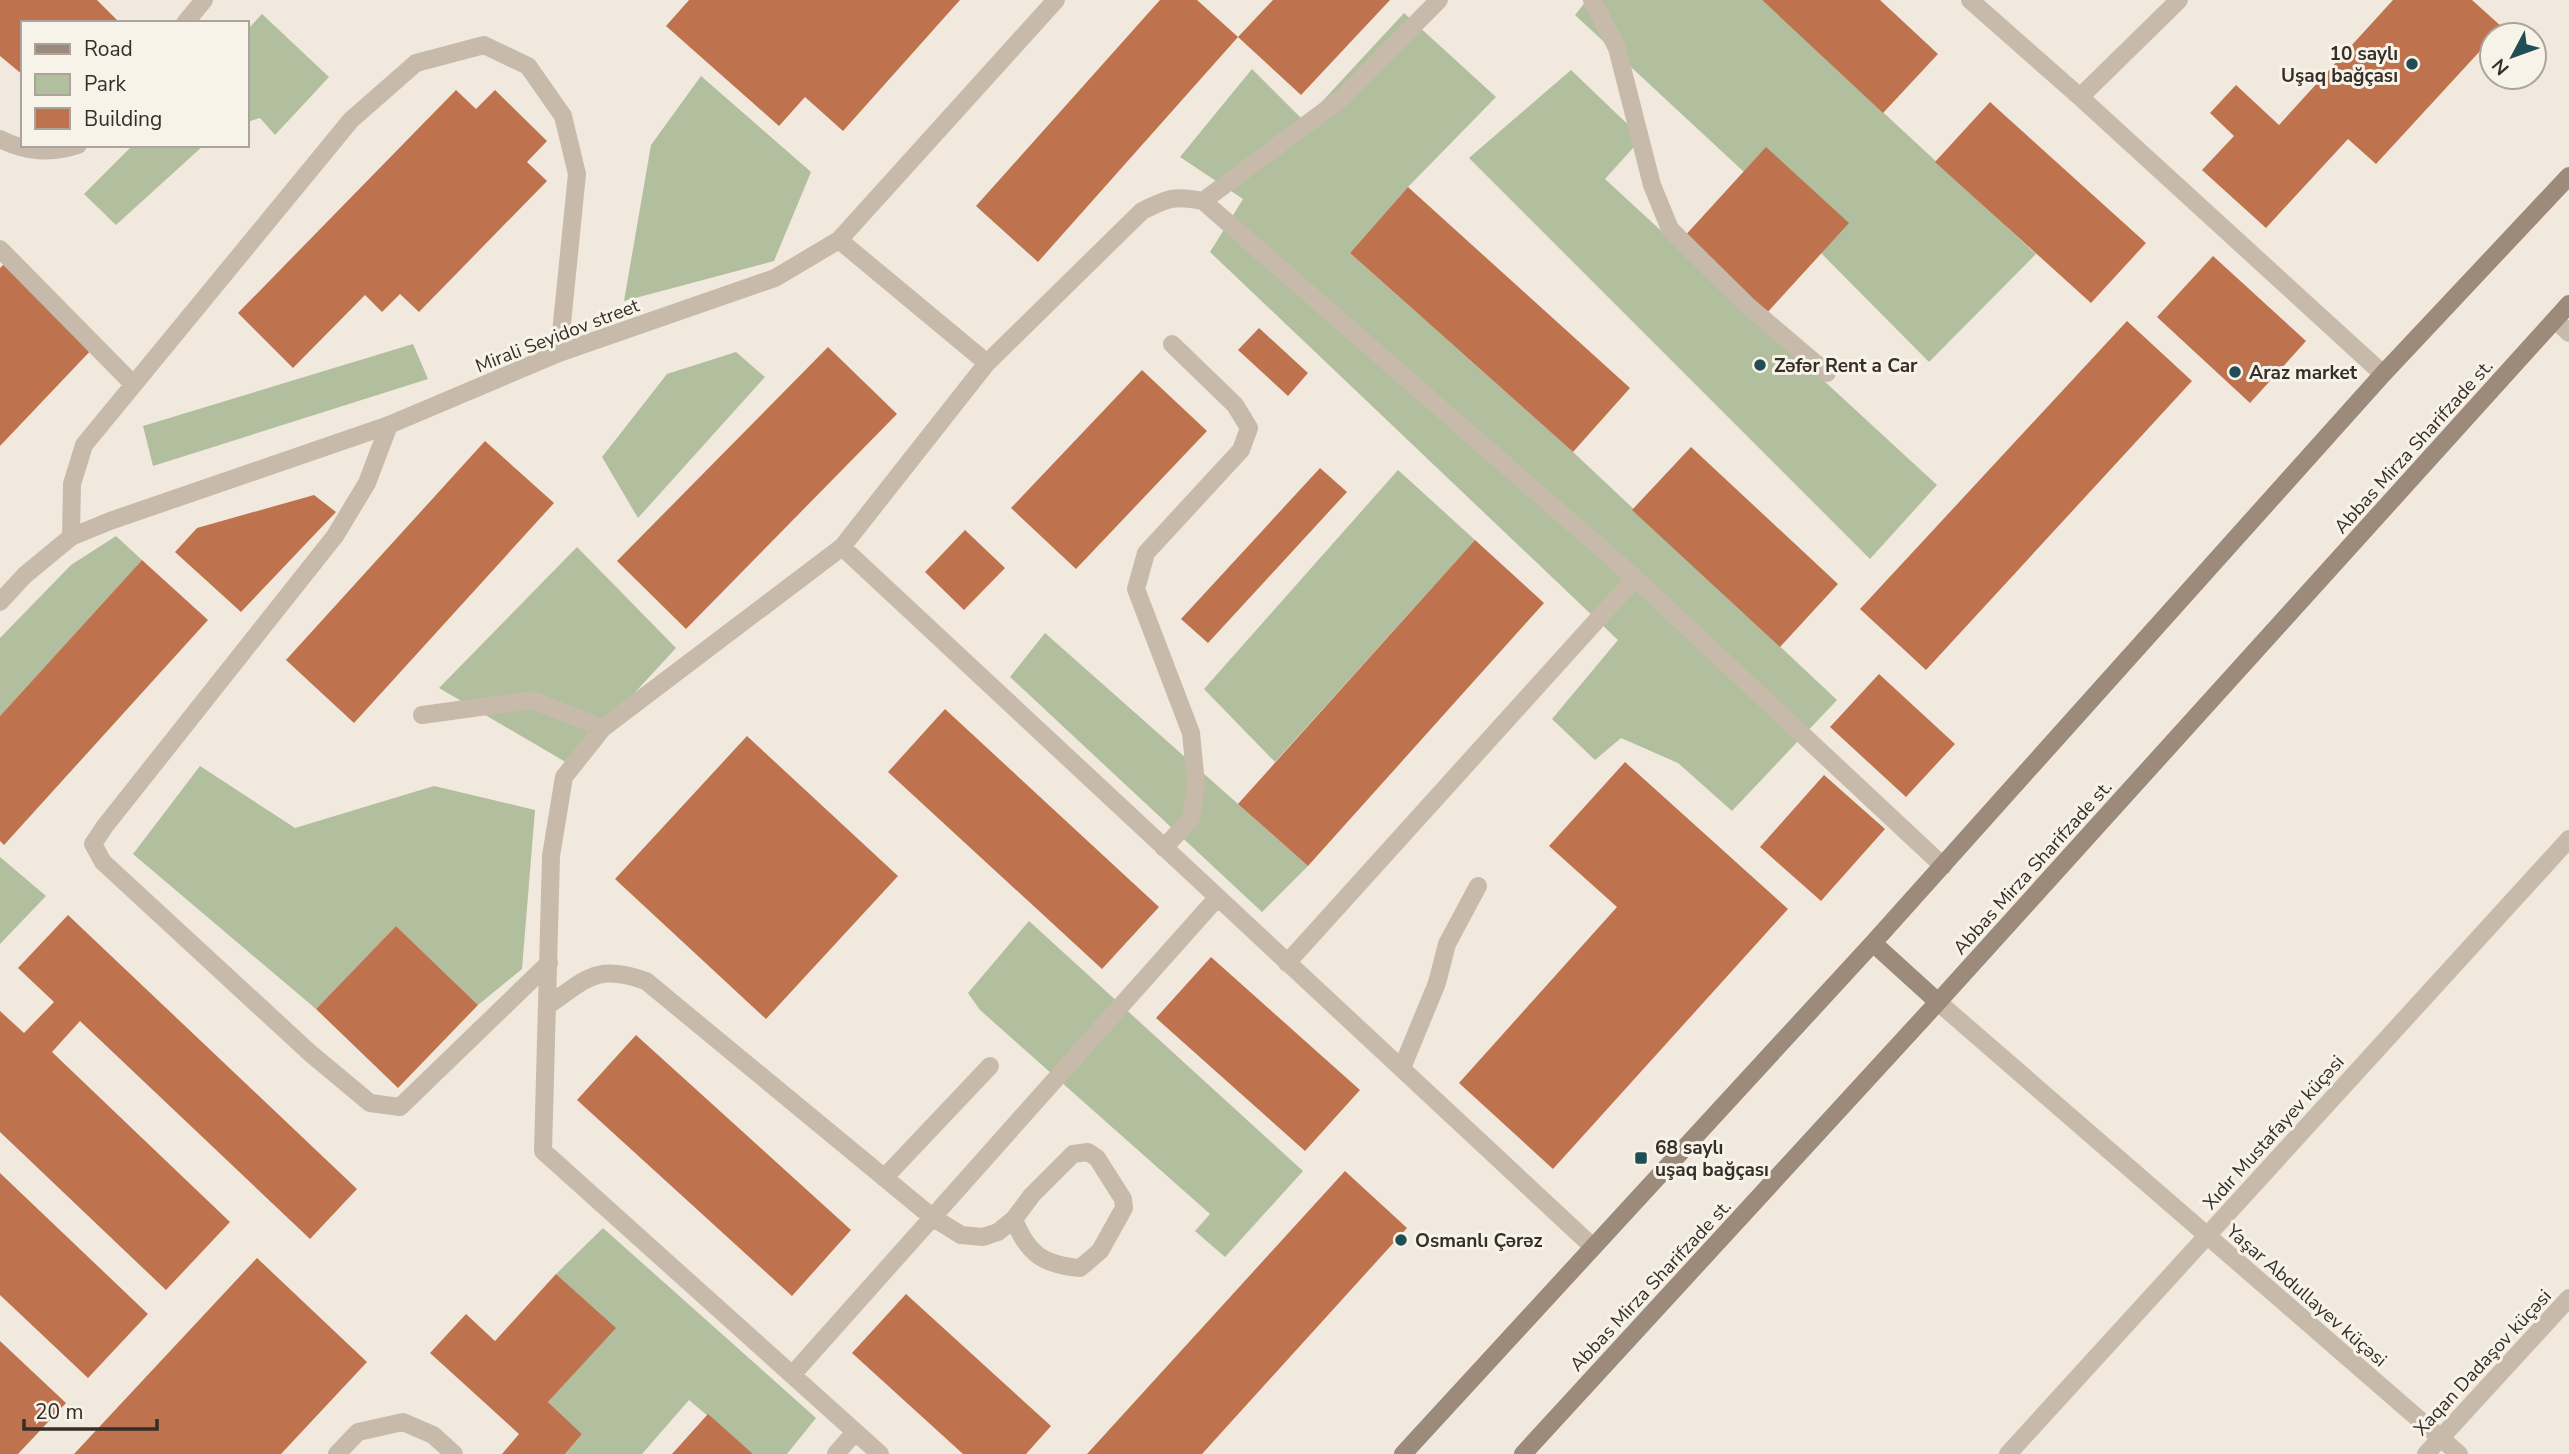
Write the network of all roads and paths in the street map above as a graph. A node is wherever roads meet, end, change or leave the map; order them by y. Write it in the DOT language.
graph roads {
  1 [pos="1056,0"];
  2 [pos="1440,0"];
  3 [pos="1592,0"];
  4 [pos="1970,0"];
  5 [pos="2179,0"];
  6 [pos="2080,97"];
  7 [pos="0,139"];
  8 [pos="68,147"];
  9 [pos="2569,176"];
  10 [pos="1203,201"];
  11 [pos="839,240"];
  12 [pos="0,249"];
  13 [pos="2569,304"];
  14 [pos="2555,320"];
  15 [pos="2569,333"];
  16 [pos="1172,344"];
  17 [pos="559,353"];
  18 [pos="987,363"];
  19 [pos="1827,373"];
  20 [pos="2383,374"];
  21 [pos="133,384"];
  22 [pos="390,425"];
  23 [pos="71,537"];
  24 [pos="842,547"];
  25 [pos="1635,578"];
  26 [pos="0,602"];
  27 [pos="422,715"];
  28 [pos="603,728"];
  29 [pos="2569,839"];
  30 [pos="1164,848"];
  31 [pos="1942,866"];
  32 [pos="1478,886"];
  33 [pos="1217,898"];
  34 [pos="1873,943"];
  35 [pos="549,963"];
  36 [pos="1287,963"];
  37 [pos="1938,1002"];
  38 [pos="547,1006"];
  39 [pos="990,1066"];
  40 [pos="1402,1068"];
  41 [pos="884,1178"];
  42 [pos="932,1217"];
  43 [pos="1014,1219"];
  44 [pos="2207,1237"];
  45 [pos="1593,1247"];
  46 [pos="2569,1298"];
  47 [pos="792,1374"];
  48 [pos="855,1432"];
  49 [pos="2441,1438"];
  50 [pos="337,1454"];
  51 [pos="454,1454"];
  52 [pos="836,1454"];
  53 [pos="880,1454"];
  54 [pos="1403,1454"];
  55 [pos="1523,1454"];
  56 [pos="2008,1454"];
  57 [pos="2426,1454"];
  58 [pos="2459,1454"];
  1 -- 11 [label="street, Mirali Seyidov street"];
  2 -- 10 [label="street"];
  3 -- 19 [label="street"];
  4 -- 6 [label="street"];
  5 -- 6 [label="street"];
  6 -- 20 [label="street"];
  7 -- 8 [label="street"];
  9 -- 20 [label="main road"];
  10 -- 18 [label="street"];
  10 -- 25 [label="street"];
  11 -- 17 [label="street, Mirali Seyidov street"];
  11 -- 18 [label="street"];
  12 -- 21 [label="street"];
  13 -- 14 [label="main road, Abbas Mirza Sharifzade st."];
  14 -- 15 [label="street"];
  14 -- 37 [label="main road, Abbas Mirza Sharifzade st."];
  16 -- 30 [label="street"];
  17 -- 21 [label="street"];
  17 -- 22 [label="street, Mirali Seyidov street"];
  18 -- 24 [label="street"];
  20 -- 31 [label="main road"];
  21 -- 23 [label="street"];
  22 -- 23 [label="street, Mirali Seyidov street"];
  22 -- 35 [label="street"];
  23 -- 26 [label="street, Mirali Seyidov street"];
  24 -- 28 [label="street"];
  24 -- 30 [label="street"];
  25 -- 31 [label="street"];
  25 -- 36 [label="street"];
  27 -- 28 [label="street"];
  28 -- 35 [label="street"];
  29 -- 44 [label="street, Xıdır Mustafayev küçəsi"];
  30 -- 33 [label="street"];
  31 -- 34 [label="main road"];
  32 -- 40 [label="street"];
  33 -- 36 [label="street"];
  33 -- 42 [label="street"];
  34 -- 37 [label="main road"];
  34 -- 45 [label="main road"];
  35 -- 38 [label="street"];
  36 -- 40 [label="street"];
  37 -- 44 [label="street, Yaşar Abdullayev küçəsi"];
  37 -- 55 [label="main road, Abbas Mirza Sharifzade st."];
  38 -- 41 [label="street"];
  38 -- 47 [label="street"];
  39 -- 41 [label="street"];
  40 -- 45 [label="street"];
  41 -- 42 [label="street"];
  42 -- 43 [label="street"];
  42 -- 47 [label="street"];
  43 -- 43 [label="street"];
  44 -- 49 [label="street, Yaşar Abdullayev küçəsi"];
  44 -- 56 [label="street, Xıdır Mustafayev küçəsi"];
  45 -- 54 [label="main road"];
  46 -- 49 [label="street, Xaqan Dadaşov küçəsi"];
  47 -- 48 [label="street"];
  48 -- 52 [label="street"];
  48 -- 53 [label="street"];
  49 -- 57 [label="street, Xaqan Dadaşov küçəsi"];
  49 -- 58 [label="street, Yaşar Abdullayev küçəsi"];
  50 -- 51 [label="street"];
}
